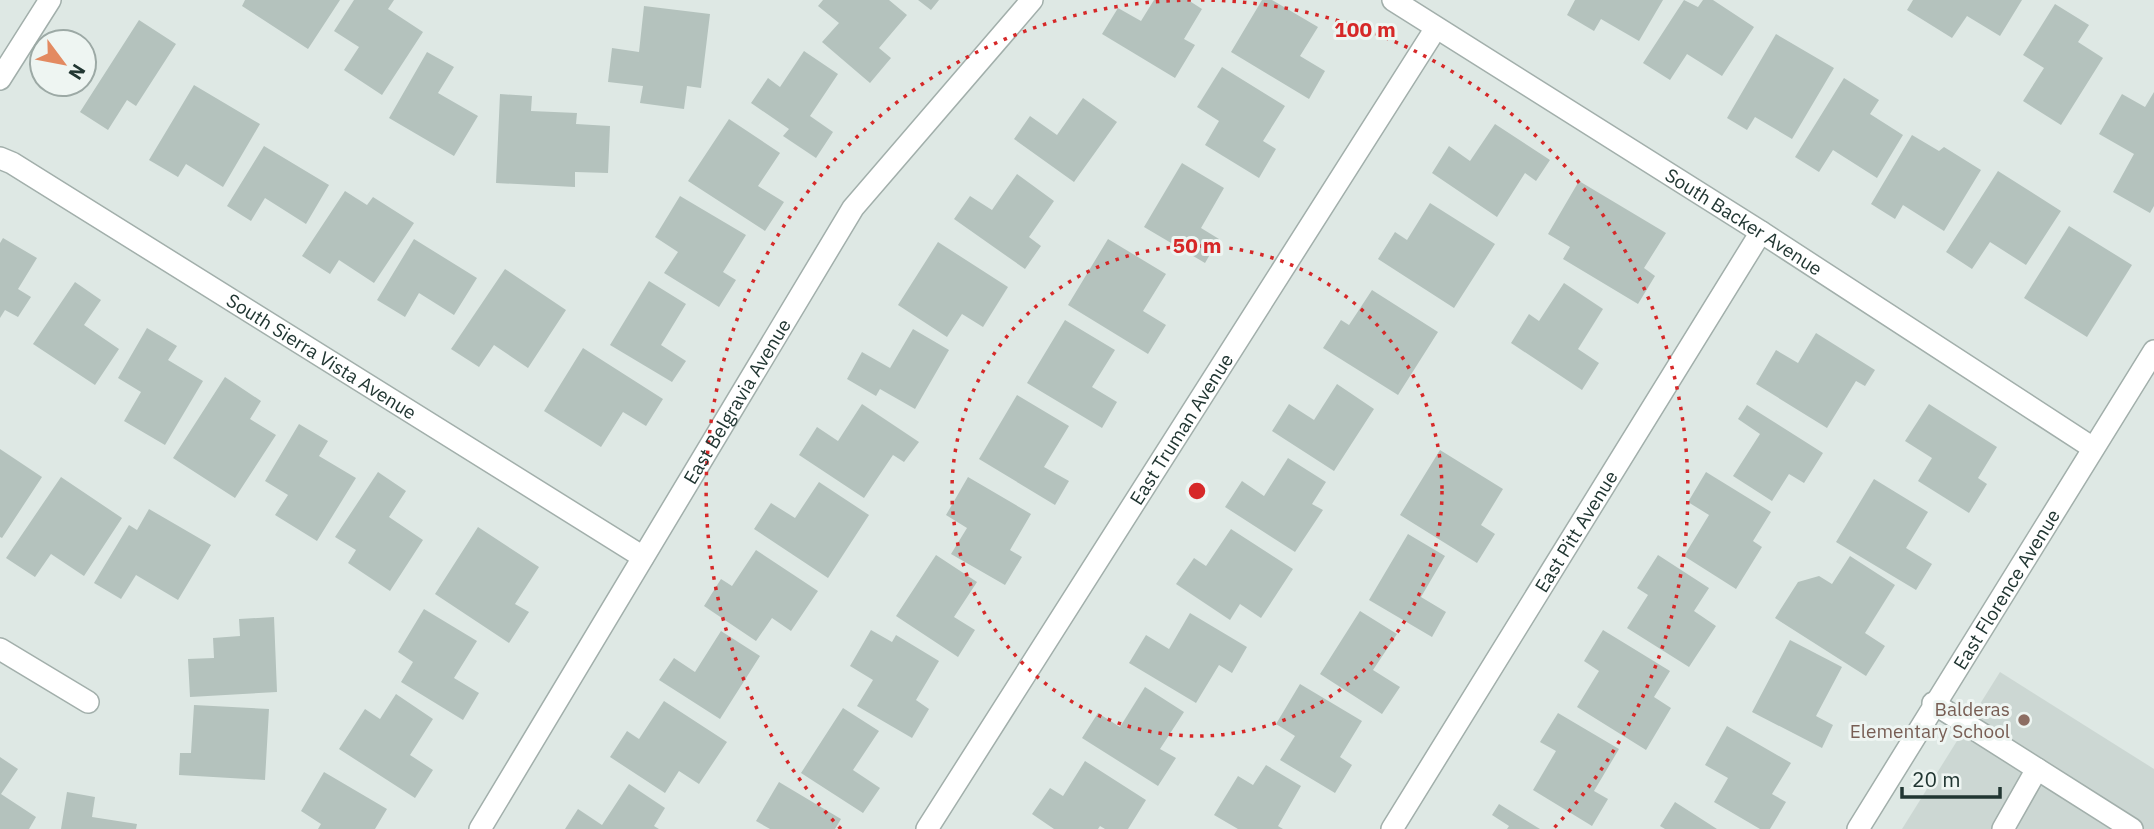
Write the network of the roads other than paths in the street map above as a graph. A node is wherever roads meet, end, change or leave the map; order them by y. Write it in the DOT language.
graph roads {
  1 [pos="50,0"];
  2 [pos="1032,0"];
  3 [pos="1392,0"];
  4 [pos="1436,28"];
  5 [pos="0,79"];
  6 [pos="0,159"];
  7 [pos="1761,232"];
  8 [pos="2154,351"];
  9 [pos="2093,448"];
  10 [pos="643,557"];
  11 [pos="0,649"];
  12 [pos="88,702"];
  13 [pos="1933,703"];
  14 [pos="2037,769"];
  15 [pos="480,829"];
  16 [pos="927,829"];
  17 [pos="1392,829"];
  18 [pos="1858,829"];
  19 [pos="2003,829"];
  20 [pos="2132,829"];
  1 -- 5 [label="street"];
  2 -- 10 [label="street, East Belgravia Avenue"];
  3 -- 4 [label="street, South Backer Avenue"];
  4 -- 7 [label="street, South Backer Avenue"];
  4 -- 16 [label="street, East Truman Avenue"];
  6 -- 10 [label="street, South Sierra Vista Avenue"];
  7 -- 9 [label="street, South Backer Avenue"];
  7 -- 17 [label="street, East Pitt Avenue"];
  8 -- 9 [label="street, East Florence Avenue"];
  9 -- 13 [label="street, East Florence Avenue"];
  10 -- 15 [label="street, East Belgravia Avenue"];
  11 -- 12 [label="street"];
  13 -- 14 [label="street"];
  13 -- 18 [label="street, East Florence Avenue"];
  14 -- 19 [label="street"];
  14 -- 20 [label="street"];
}
